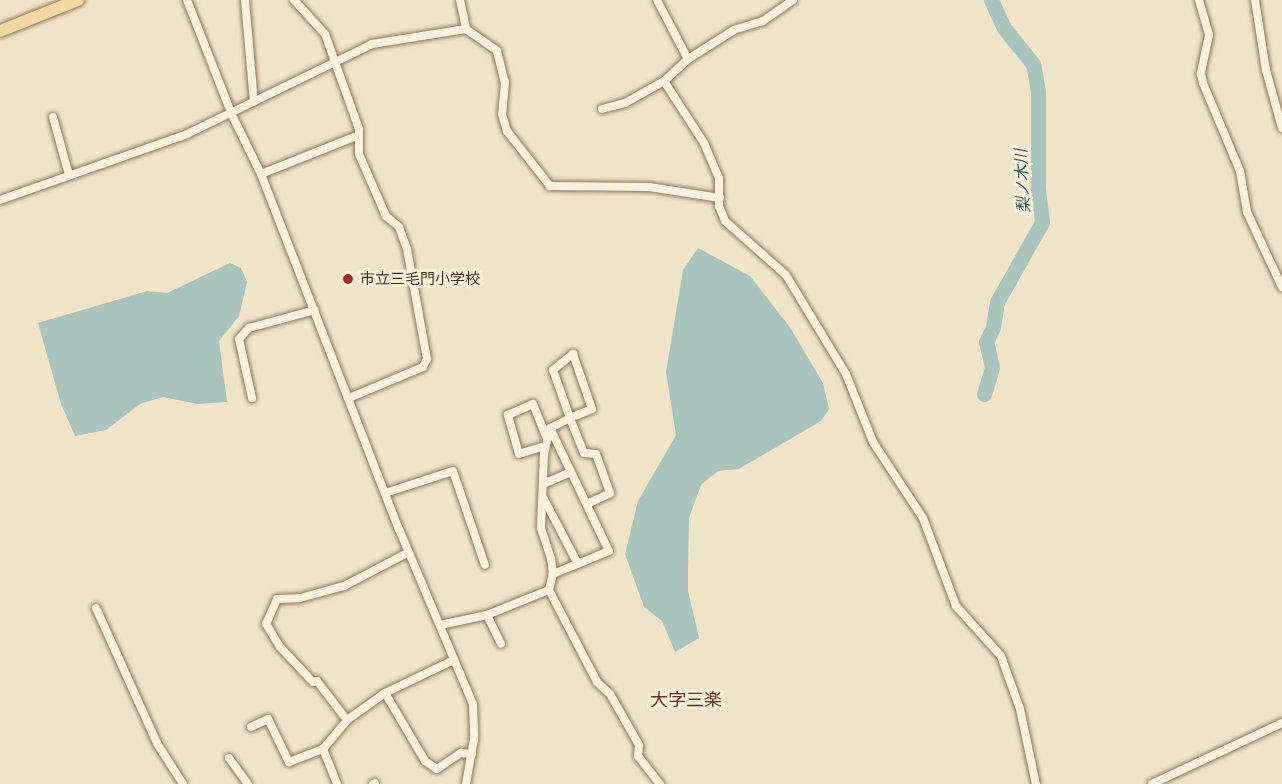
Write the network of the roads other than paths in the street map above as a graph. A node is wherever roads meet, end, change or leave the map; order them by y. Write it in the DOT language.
graph roads {
  1 [pos="78,0"];
  2 [pos="187,0"];
  3 [pos="245,0"];
  4 [pos="294,0"];
  5 [pos="460,0"];
  6 [pos="657,0"];
  7 [pos="793,0"];
  8 [pos="1199,0"];
  9 [pos="1255,0"];
  10 [pos="466,29"];
  11 [pos="0,31"];
  12 [pos="688,59"];
  13 [pos="333,60"];
  14 [pos="664,81"];
  15 [pos="254,102"];
  16 [pos="602,109"];
  17 [pos="232,115"];
  18 [pos="53,117"];
  19 [pos="1282,129"];
  20 [pos="359,135"];
  21 [pos="261,174"];
  22 [pos="69,175"];
  23 [pos="720,198"];
  24 [pos="0,200"];
  25 [pos="1282,287"];
  26 [pos="315,310"];
  27 [pos="252,398"];
  28 [pos="349,398"];
  29 [pos="570,418"];
  30 [pos="550,428"];
  31 [pos="546,442"];
  32 [pos="571,472"];
  33 [pos="543,484"];
  34 [pos="385,494"];
  35 [pos="543,496"];
  36 [pos="589,503"];
  37 [pos="409,552"];
  38 [pos="578,564"];
  39 [pos="485,565"];
  40 [pos="554,574"];
  41 [pos="549,590"];
  42 [pos="96,608"];
  43 [pos="487,615"];
  44 [pos="440,625"];
  45 [pos="501,644"];
  46 [pos="454,660"];
  47 [pos="385,693"];
  48 [pos="347,720"];
  49 [pos="1282,723"];
  50 [pos="251,727"];
  51 [pos="323,749"];
  52 [pos="472,754"];
  53 [pos="229,758"];
  54 [pos="183,784"];
  55 [pos="248,784"];
  56 [pos="337,784"];
  57 [pos="466,784"];
  58 [pos="660,784"];
  59 [pos="1036,784"];
  60 [pos="1152,784"];
  1 -- 11 [label="main road"];
  2 -- 17 [label="street"];
  3 -- 15 [label="street"];
  4 -- 13 [label="street"];
  5 -- 10 [label="street"];
  6 -- 12 [label="street"];
  7 -- 12 [label="street"];
  8 -- 25 [label="street"];
  9 -- 19 [label="street"];
  10 -- 13 [label="street"];
  10 -- 23 [label="street"];
  12 -- 14 [label="street"];
  13 -- 15 [label="street"];
  13 -- 20 [label="street"];
  14 -- 16 [label="street"];
  14 -- 23 [label="street"];
  15 -- 17 [label="street"];
  17 -- 21 [label="street"];
  17 -- 22 [label="street"];
  18 -- 22 [label="street"];
  20 -- 21 [label="street"];
  20 -- 28 [label="street"];
  21 -- 26 [label="street"];
  22 -- 24 [label="street"];
  23 -- 59 [label="street"];
  26 -- 27 [label="street"];
  26 -- 28 [label="street"];
  28 -- 34 [label="street"];
  29 -- 29 [label="street"];
  29 -- 30 [label="street"];
  29 -- 36 [label="street"];
  30 -- 31 [label="street"];
  30 -- 32 [label="street"];
  31 -- 31 [label="street"];
  31 -- 33 [label="street"];
  32 -- 33 [label="street"];
  32 -- 36 [label="street"];
  33 -- 35 [label="street"];
  34 -- 37 [label="street"];
  34 -- 39 [label="street"];
  35 -- 38 [label="street"];
  35 -- 40 [label="street"];
  36 -- 38 [label="street"];
  37 -- 44 [label="street"];
  37 -- 48 [label="street"];
  38 -- 40 [label="street"];
  40 -- 41 [label="street"];
  41 -- 43 [label="street"];
  41 -- 58 [label="street"];
  42 -- 54 [label="street"];
  43 -- 44 [label="street"];
  43 -- 45 [label="street"];
  44 -- 46 [label="street"];
  46 -- 47 [label="street"];
  46 -- 52 [label="street"];
  47 -- 48 [label="street"];
  47 -- 52 [label="street"];
  48 -- 51 [label="street"];
  49 -- 60 [label="street"];
  50 -- 51 [label="street"];
  51 -- 56 [label="street"];
  52 -- 57 [label="street"];
  53 -- 55 [label="street"];
}
